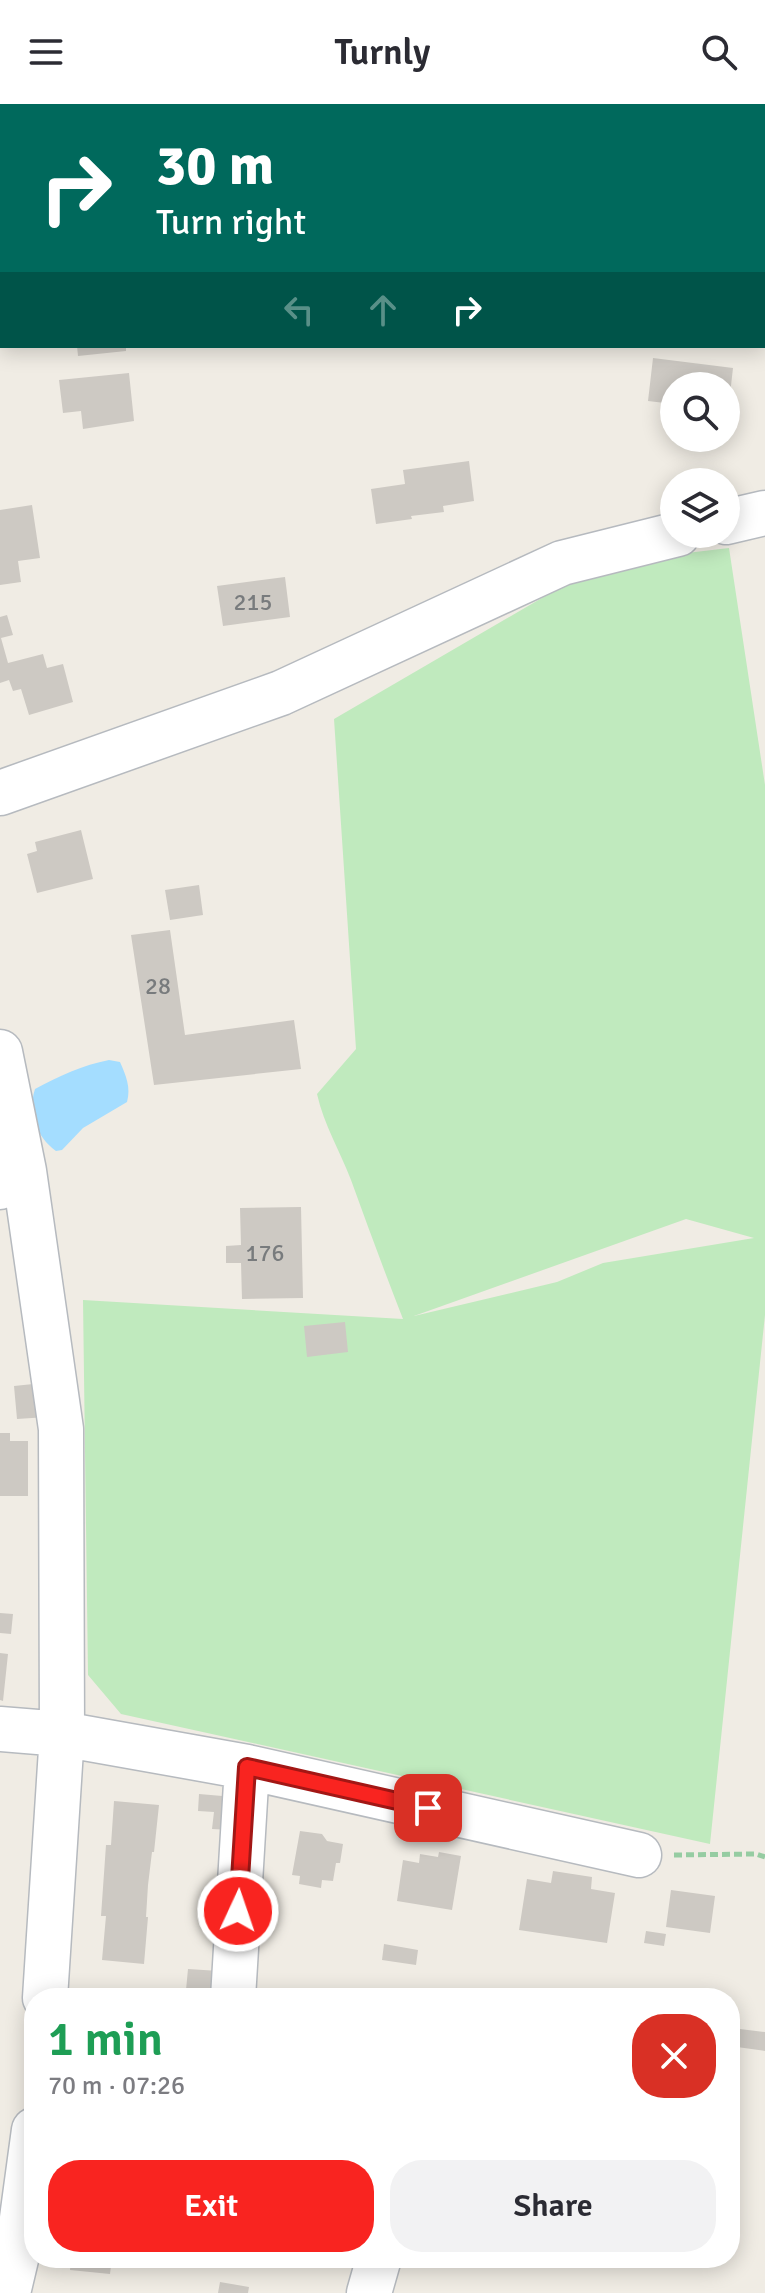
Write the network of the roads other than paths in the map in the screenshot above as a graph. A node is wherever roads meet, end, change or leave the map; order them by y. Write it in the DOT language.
graph roads {
  1 [pos="765,513"];
  2 [pos="740,519"];
  3 [pos="660,538"];
  4 [pos="0,793"];
  5 [pos="0,1052"];
  6 [pos="12,1179"];
  7 [pos="0,1729"];
  8 [pos="62,1734"];
  9 [pos="247,1767"];
  10 [pos="639,1855"];
  11 [pos="46,1988"];
  12 [pos="234,1988"];
  13 [pos="24,2204"];
  14 [pos="376,2268"];
  15 [pos="8,2293"];
  16 [pos="369,2293"];
  1 -- 2 [label="street"];
  3 -- 4 [label="street"];
  5 -- 6 [label="street"];
  6 -- 8 [label="street"];
  7 -- 8 [label="street"];
  8 -- 9 [label="street"];
  8 -- 11 [label="street"];
  9 -- 10 [label="street"];
  9 -- 12 [label="street"];
  13 -- 15 [label="street"];
  14 -- 16 [label="street"];
}
